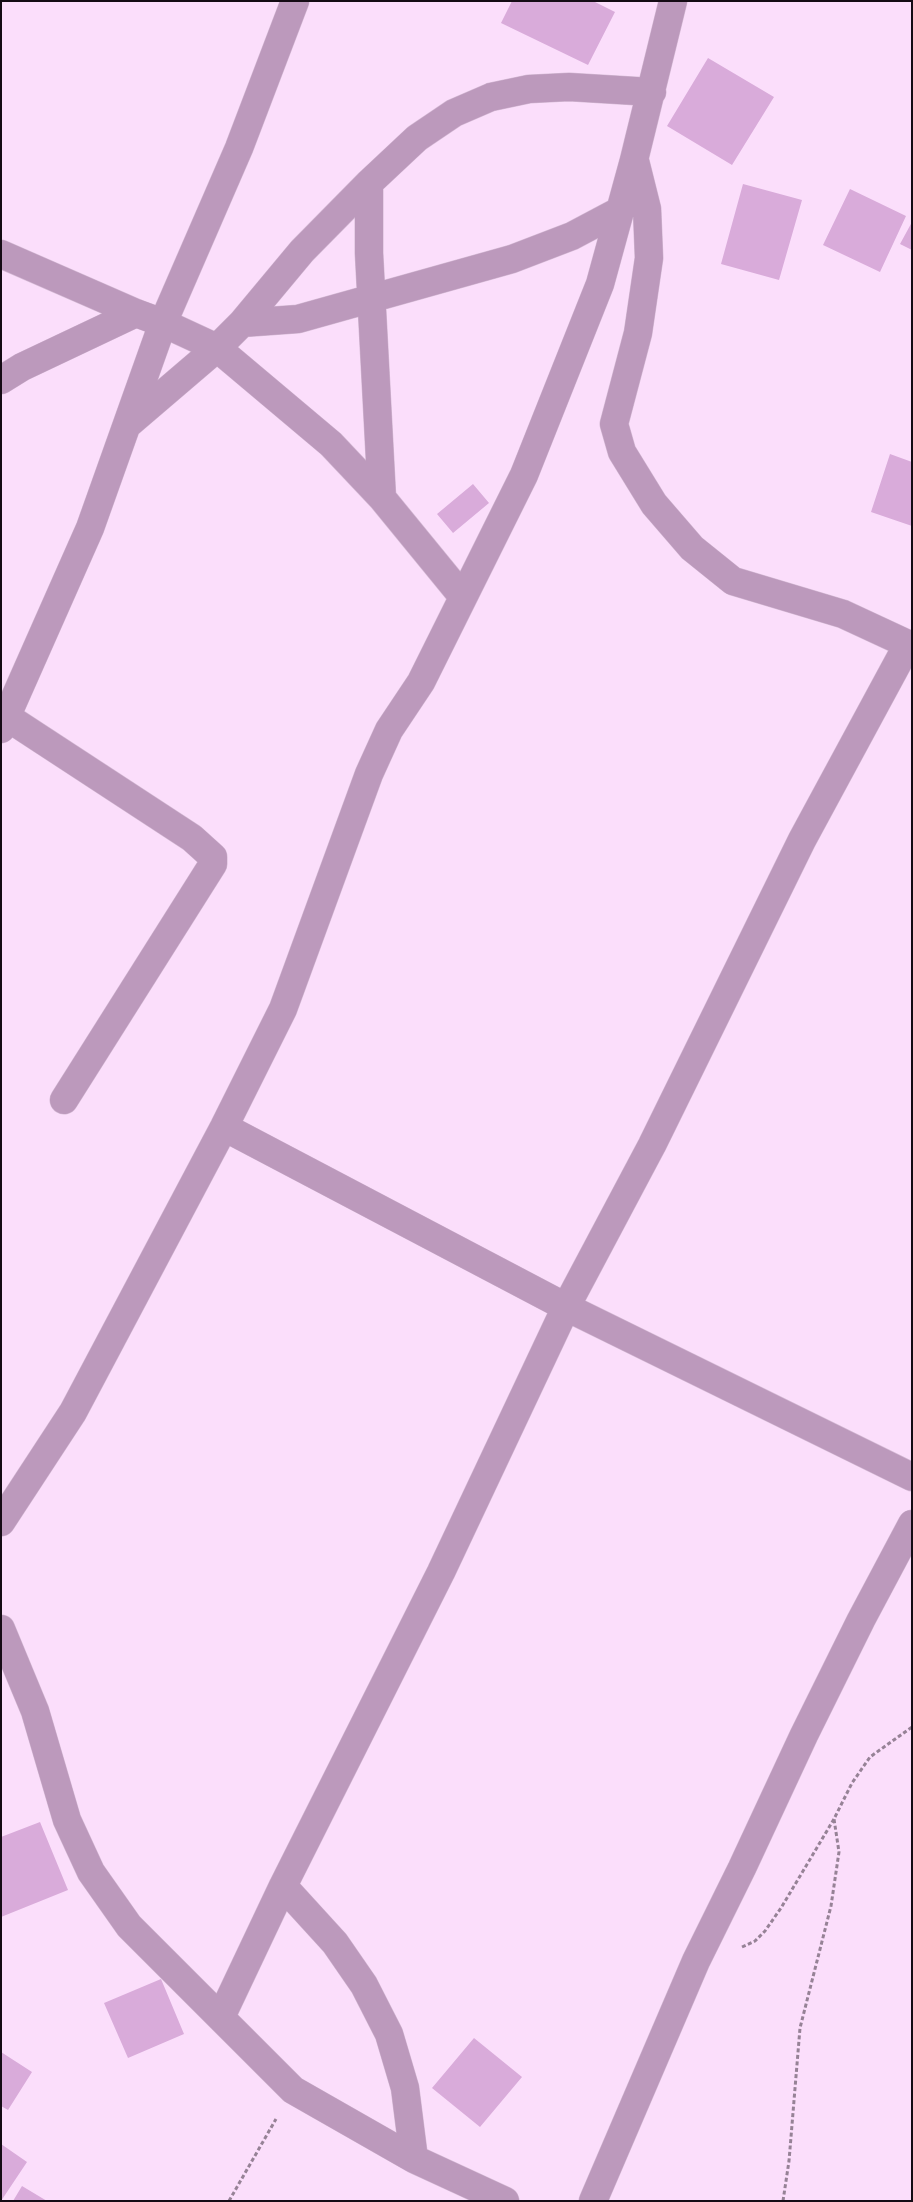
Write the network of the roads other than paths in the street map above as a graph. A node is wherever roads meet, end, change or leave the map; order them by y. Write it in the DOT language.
graph roads {
  1 [pos="295,1"];
  2 [pos="673,1"];
  3 [pos="652,92"];
  4 [pos="634,160"];
  5 [pos="369,182"];
  6 [pos="621,210"];
  7 [pos="1,254"];
  8 [pos="372,297"];
  9 [pos="136,314"];
  10 [pos="164,323"];
  11 [pos="242,323"];
  12 [pos="217,348"];
  13 [pos="1,380"];
  14 [pos="126,426"];
  15 [pos="382,498"];
  16 [pos="462,597"];
  17 [pos="910,645"];
  18 [pos="4,723"];
  19 [pos="64,1100"];
  20 [pos="224,1126"];
  21 [pos="566,1307"];
  22 [pos="912,1476"];
  23 [pos="1,1522"];
  24 [pos="912,1524"];
  25 [pos="1,1629"];
  26 [pos="283,1886"];
  27 [pos="221,2017"];
  28 [pos="414,2159"];
  29 [pos="506,2201"];
  30 [pos="593,2201"];
  1 -- 10 [label="street"];
  2 -- 3 [label="street"];
  3 -- 4 [label="street"];
  3 -- 5 [label="street"];
  4 -- 6 [label="street"];
  4 -- 17 [label="street"];
  5 -- 8 [label="street"];
  5 -- 11 [label="street"];
  6 -- 8 [label="street"];
  6 -- 16 [label="street"];
  7 -- 9 [label="street"];
  8 -- 11 [label="street"];
  8 -- 15 [label="street"];
  9 -- 10 [label="street"];
  9 -- 13 [label="street"];
  10 -- 12 [label="street"];
  10 -- 14 [label="street"];
  11 -- 12 [label="street"];
  12 -- 14 [label="street"];
  12 -- 15 [label="street"];
  14 -- 18 [label="street"];
  15 -- 16 [label="street"];
  16 -- 20 [label="street"];
  17 -- 21 [label="street"];
  18 -- 19 [label="street"];
  20 -- 21 [label="street"];
  20 -- 23 [label="street"];
  21 -- 22 [label="street"];
  21 -- 26 [label="street"];
  24 -- 30 [label="street"];
  25 -- 27 [label="street"];
  26 -- 27 [label="street"];
  26 -- 28 [label="street"];
  27 -- 28 [label="street"];
  28 -- 29 [label="street"];
}
